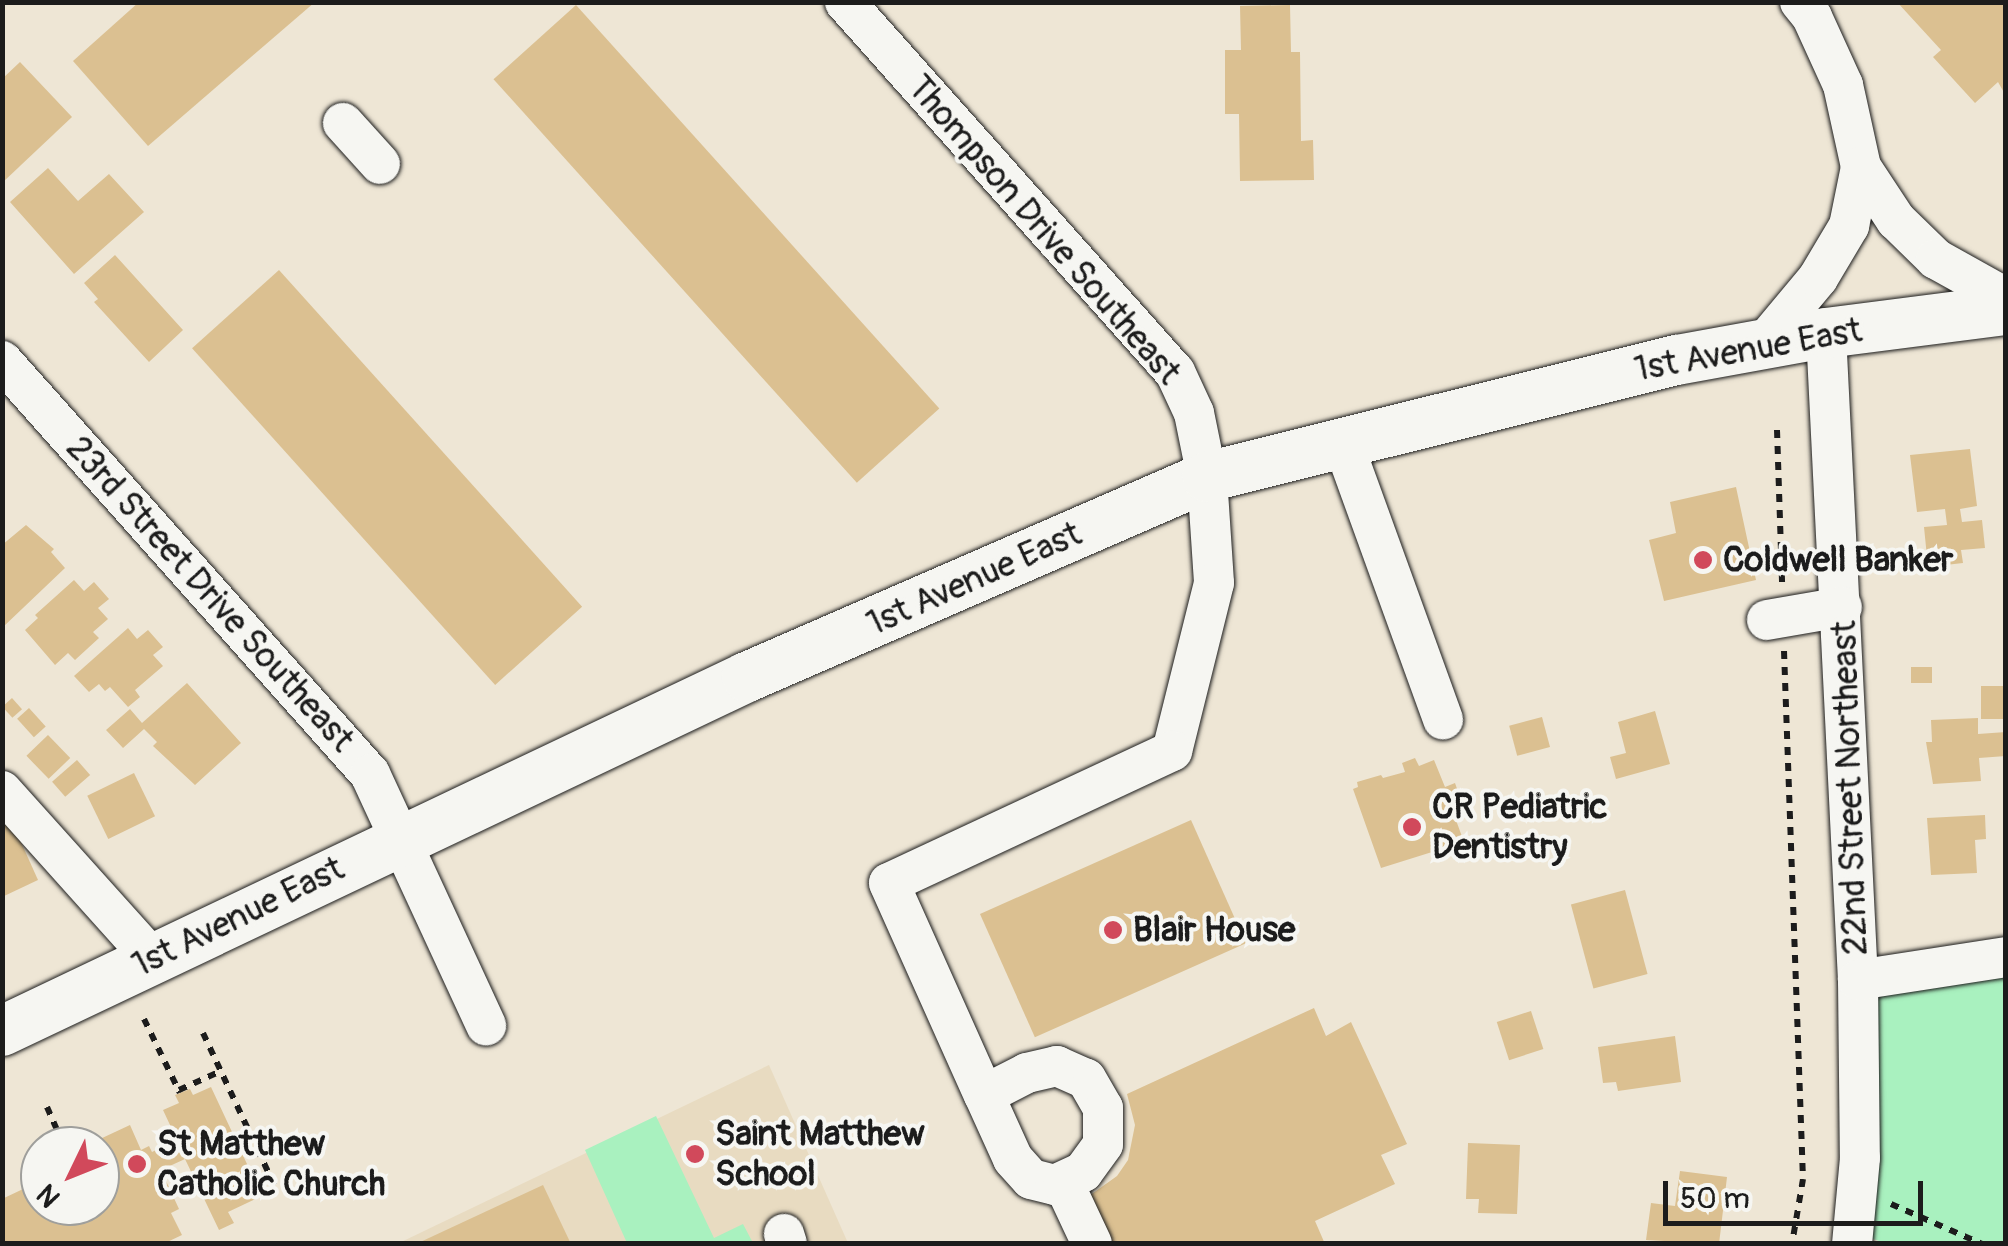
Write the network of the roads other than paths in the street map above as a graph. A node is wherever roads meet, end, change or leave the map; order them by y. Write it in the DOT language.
graph roads {
  1 [pos="845,2"];
  2 [pos="1800,2"];
  3 [pos="343,123"];
  4 [pos="380,164"];
  5 [pos="1861,167"];
  6 [pos="2006,298"];
  7 [pos="2006,310"];
  8 [pos="1826,333"];
  9 [pos="1763,344"];
  10 [pos="2,361"];
  11 [pos="1343,443"];
  12 [pos="1207,477"];
  13 [pos="1842,608"];
  14 [pos="1775,618"];
  15 [pos="1443,719"];
  16 [pos="2,791"];
  17 [pos="399,839"];
  18 [pos="2006,957"];
  19 [pos="153,959"];
  20 [pos="1858,980"];
  21 [pos="486,1025"];
  22 [pos="2,1031"];
  23 [pos="984,1095"];
  24 [pos="1063,1182"];
  25 [pos="1092,1244"];
  26 [pos="1852,1244"];
  1 -- 12 [label="street, Thompson Drive Southeast"];
  2 -- 5 [label="street"];
  3 -- 4 [label="street"];
  5 -- 6 [label="street"];
  5 -- 9 [label="street"];
  7 -- 8 [label="main road, 1st Avenue East"];
  8 -- 9 [label="main road, 1st Avenue East"];
  8 -- 13 [label="street, 22nd Street Northeast"];
  9 -- 11 [label="main road, 1st Avenue East"];
  10 -- 17 [label="street, 23rd Street Drive Southeast"];
  11 -- 12 [label="main road, 1st Avenue East"];
  11 -- 15 [label="street"];
  12 -- 17 [label="main road, 1st Avenue East"];
  12 -- 23 [label="street, Thompson Drive Southeast"];
  13 -- 14 [label="street"];
  13 -- 20 [label="street, 22nd Street Northeast"];
  16 -- 19 [label="street"];
  17 -- 19 [label="main road, 1st Avenue East"];
  17 -- 21 [label="street, 23rd Street Drive Southeast"];
  18 -- 20 [label="street"];
  19 -- 22 [label="main road, 1st Avenue East"];
  20 -- 26 [label="street, 22nd Street Northeast"];
  23 -- 24 [label="street"];
  23 -- 24 [label="street"];
  24 -- 25 [label="street"];
}
